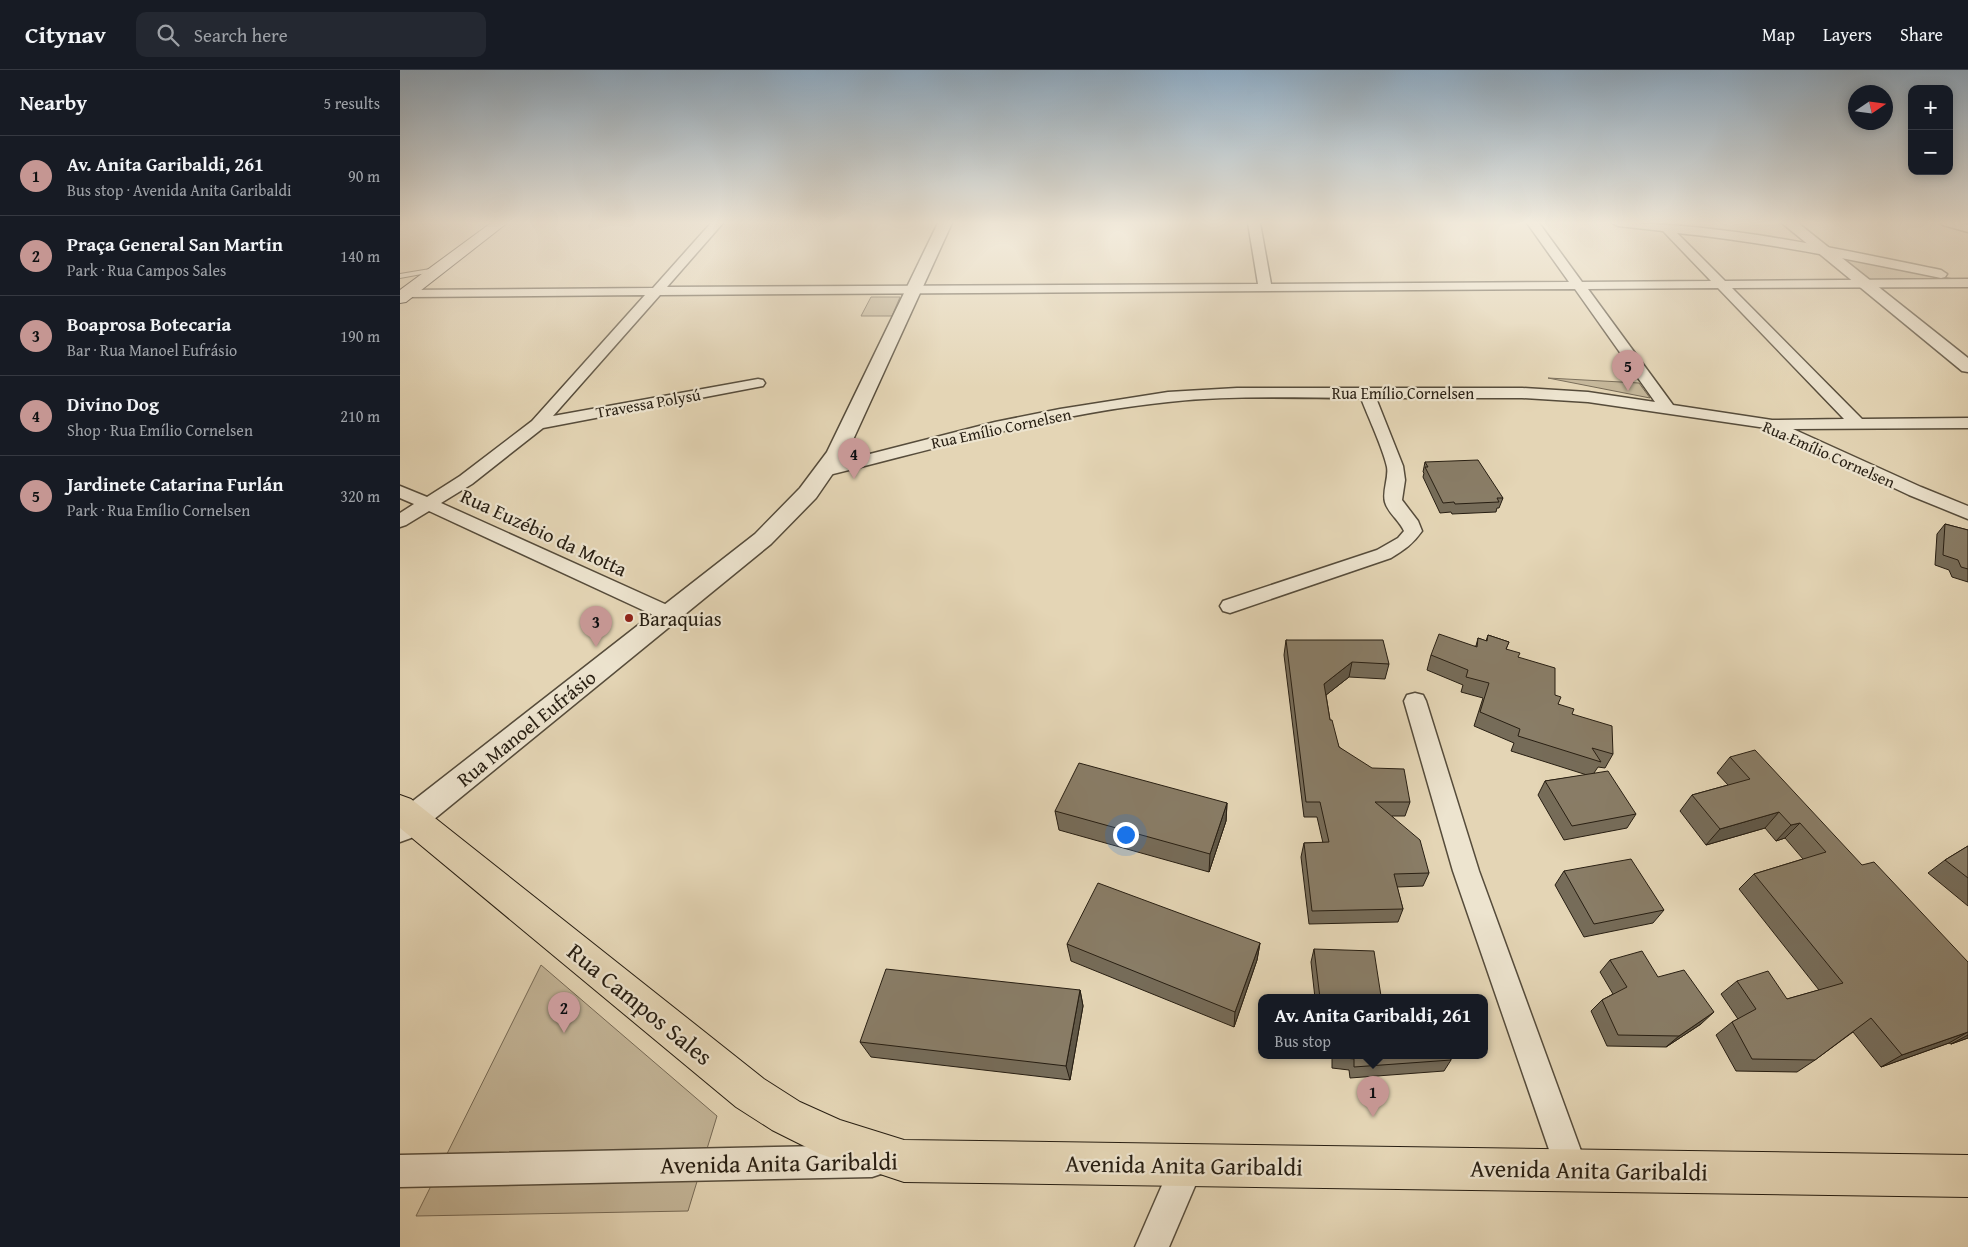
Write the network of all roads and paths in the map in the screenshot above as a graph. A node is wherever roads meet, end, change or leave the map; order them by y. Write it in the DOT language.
graph roads {
  1 [pos="427,278"];
  2 [pos="668,278"];
  3 [pos="920,278"];
  4 [pos="1263,278"];
  5 [pos="1572,278"];
  6 [pos="1715,278"];
  7 [pos="1857,278"];
  8 [pos="1954,278"];
  9 [pos="1968,281"];
  10 [pos="1865,284"];
  11 [pos="1722,285"];
  12 [pos="1578,286"];
  13 [pos="1265,288"];
  14 [pos="914,290"];
  15 [pos="656,291"];
  16 [pos="403,296"];
  17 [pos="1968,367"];
  18 [pos="758,383"];
  19 [pos="1367,393"];
  20 [pos="1667,408"];
  21 [pos="1857,423"];
  22 [pos="1968,423"];
  23 [pos="538,424"];
  24 [pos="1770,424"];
  25 [pos="825,471"];
  26 [pos="400,491"];
  27 [pos="429,505"];
  28 [pos="1968,513"];
  29 [pos="400,521"];
  30 [pos="1230,606"];
  31 [pos="669,614"];
  32 [pos="1415,701"];
  33 [pos="404,819"];
  34 [pos="904,1161"];
  35 [pos="1188,1165"];
  36 [pos="1572,1170"];
  37 [pos="400,1171"];
  38 [pos="1968,1176"];
  39 [pos="1152,1247"];
  1 -- 16 [label="main road"];
  2 -- 15 [label="street"];
  3 -- 14 [label="street, Rua Manoel Eufrásio"];
  4 -- 13 [label="street"];
  5 -- 12 [label="street"];
  6 -- 11 [label="street"];
  7 -- 10 [label="street"];
  8 -- 9 [label="street"];
  9 -- 10 [label="street"];
  10 -- 11 [label="street"];
  10 -- 17 [label="street"];
  11 -- 12 [label="street"];
  11 -- 21 [label="street"];
  12 -- 13 [label="street"];
  12 -- 20 [label="street"];
  13 -- 14 [label="street"];
  14 -- 15 [label="street"];
  14 -- 25 [label="street, Rua Manoel Eufrásio"];
  15 -- 16 [label="street"];
  15 -- 23 [label="street"];
  18 -- 23 [label="street, Travessa Polysú"];
  19 -- 20 [label="street, Rua Emílio Cornelsen"];
  19 -- 25 [label="street, Rua Emílio Cornelsen"];
  19 -- 30 [label="street"];
  20 -- 24 [label="street, Rua Emílio Cornelsen"];
  21 -- 22 [label="street"];
  21 -- 24 [label="street"];
  23 -- 27 [label="street"];
  24 -- 28 [label="street, Rua Emílio Cornelsen"];
  25 -- 31 [label="street, Rua Manoel Eufrásio"];
  26 -- 27 [label="street, Rua Euzébio da Motta"];
  27 -- 29 [label="street"];
  27 -- 31 [label="street, Rua Euzébio da Motta"];
  31 -- 33 [label="street, Rua Manoel Eufrásio"];
  32 -- 36 [label="street"];
  33 -- 34 [label="main road, Rua Campos Sales"];
  34 -- 35 [label="main road, Avenida Anita Garibaldi"];
  34 -- 37 [label="street, Avenida Anita Garibaldi"];
  35 -- 36 [label="main road, Avenida Anita Garibaldi"];
  35 -- 39 [label="street"];
  36 -- 38 [label="main road, Avenida Anita Garibaldi"];
}
